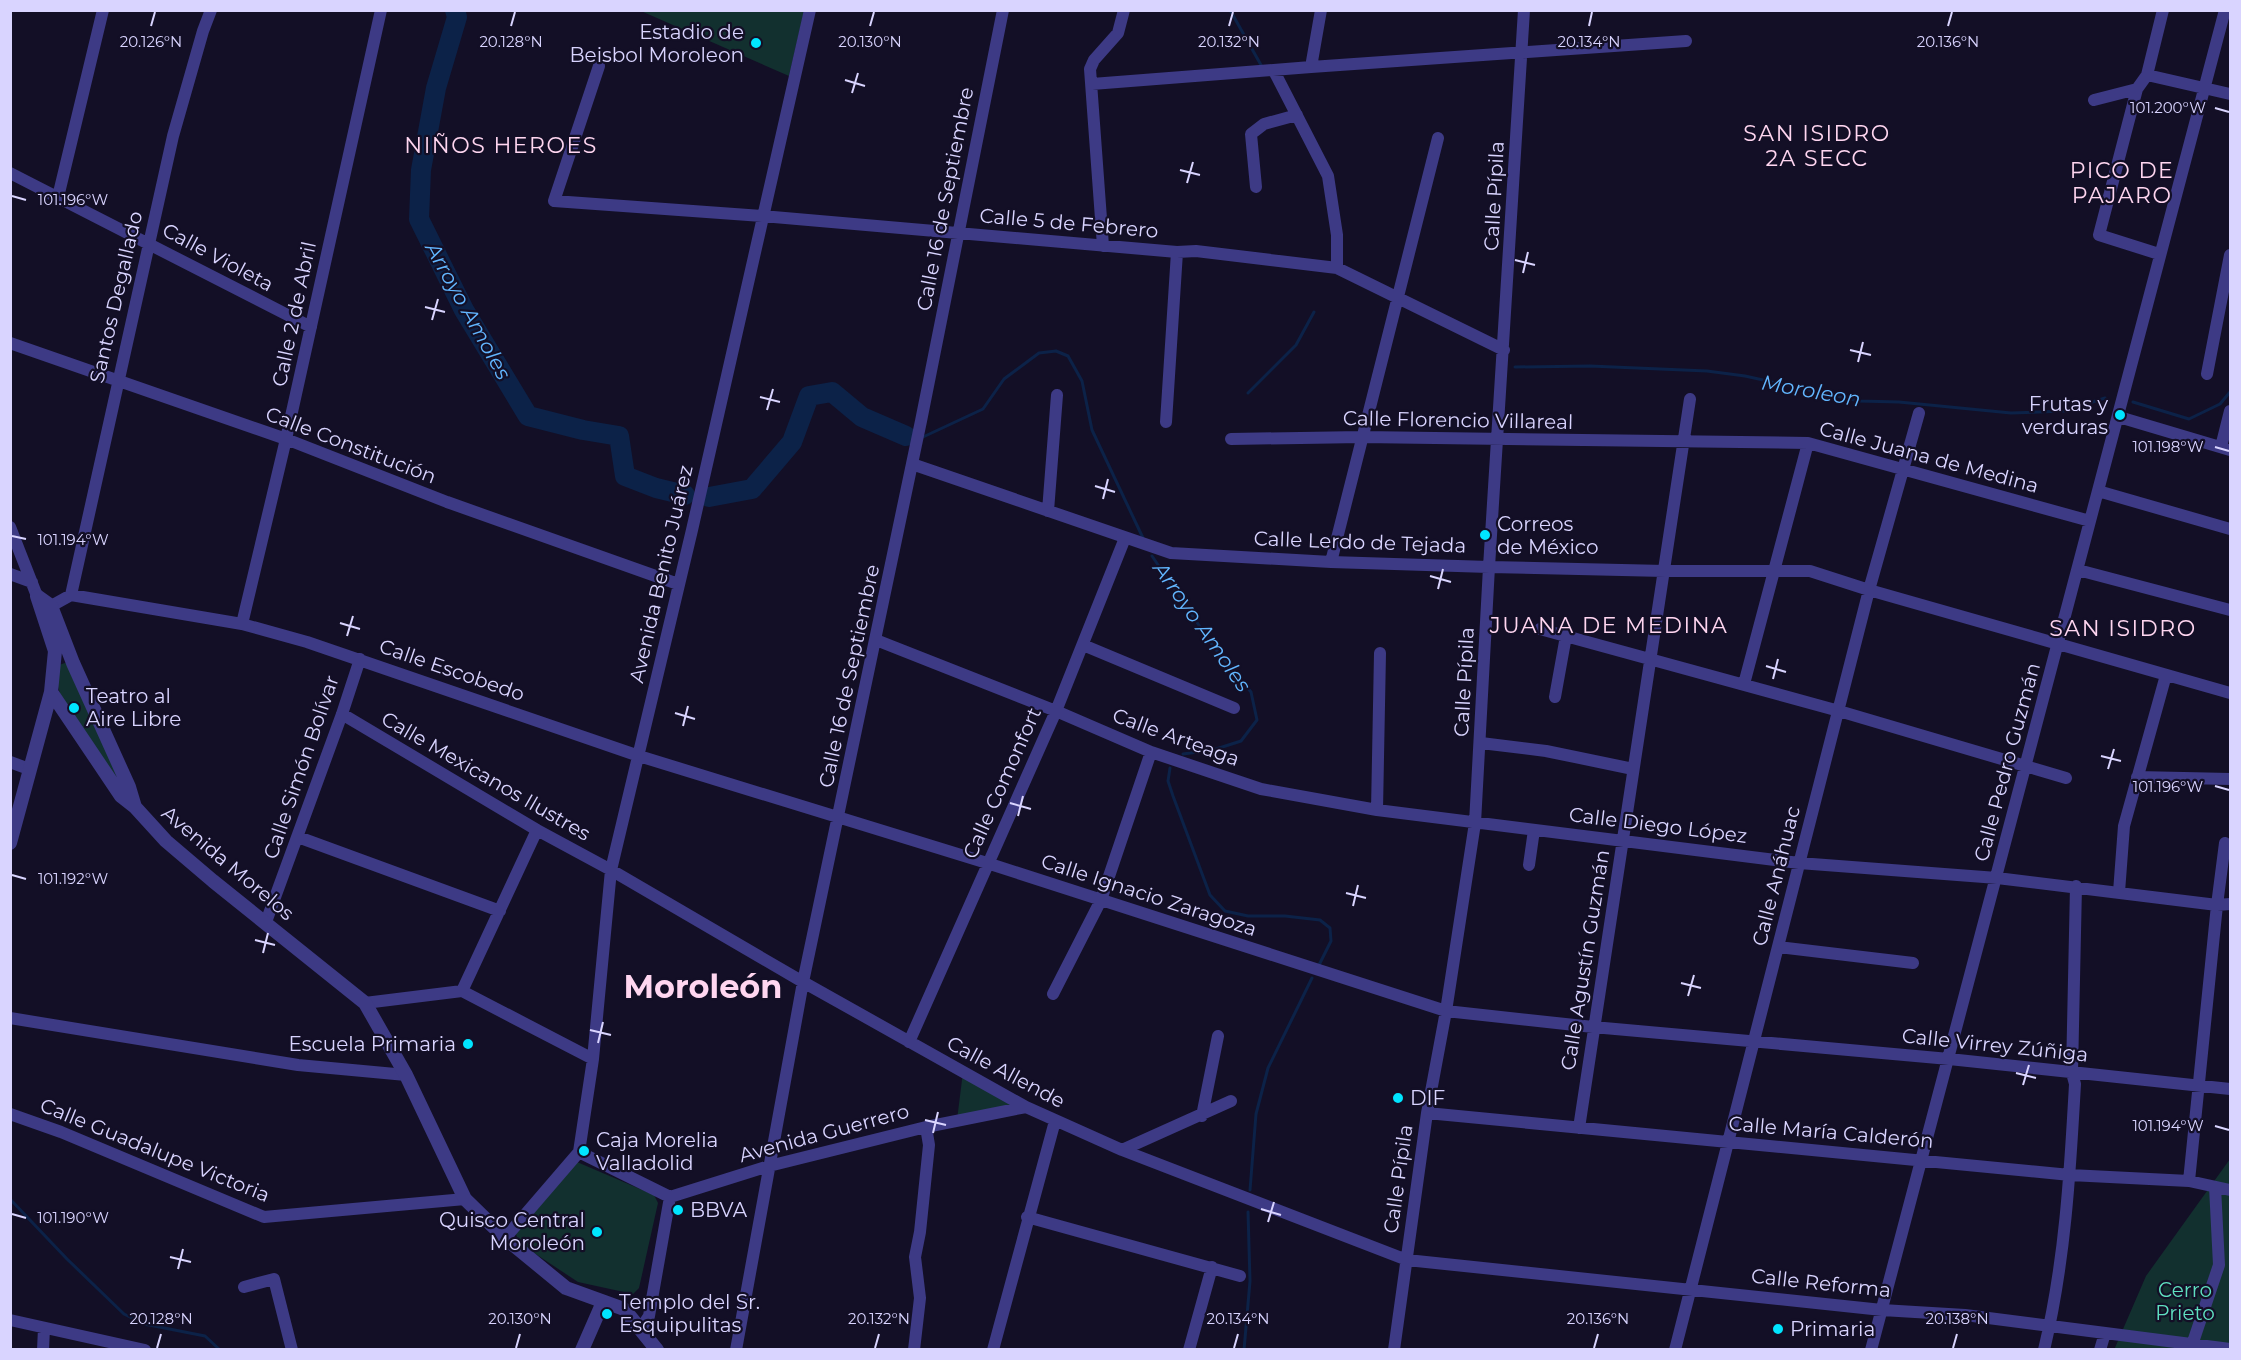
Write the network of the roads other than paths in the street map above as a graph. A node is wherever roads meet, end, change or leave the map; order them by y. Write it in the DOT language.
graph roads {
  1 [pos="104,10"];
  2 [pos="211,10"];
  3 [pos="381,10"];
  4 [pos="810,10"];
  5 [pos="1003,10"];
  6 [pos="1124,10"];
  7 [pos="1321,10"];
  8 [pos="1524,10"];
  9 [pos="2163,10"];
  10 [pos="2225,10"];
  11 [pos="1686,41"];
  12 [pos="1521,54"];
  13 [pos="599,66"];
  14 [pos="1311,67"];
  15 [pos="1274,71"];
  16 [pos="2147,75"];
  17 [pos="1092,84"];
  18 [pos="2204,87"];
  19 [pos="2137,89"];
  20 [pos="2230,94"];
  21 [pos="2094,100"];
  22 [pos="1297,115"];
  23 [pos="1438,138"];
  24 [pos="10,173"];
  25 [pos="1256,187"];
  26 [pos="58,197"];
  27 [pos="762,216"];
  28 [pos="957,233"];
  29 [pos="148,242"];
  30 [pos="1103,246"];
  31 [pos="1177,252"];
  32 [pos="2159,254"];
  33 [pos="2230,255"];
  34 [pos="1337,268"];
  35 [pos="1398,297"];
  36 [pos="311,327"];
  37 [pos="10,343"];
  38 [pos="1504,350"];
  39 [pos="2207,374"];
  40 [pos="117,381"];
  41 [pos="1057,395"];
  42 [pos="1690,399"];
  43 [pos="2230,411"];
  44 [pos="1919,413"];
  45 [pos="2119,417"];
  46 [pos="1166,422"];
  47 [pos="1362,437"];
  48 [pos="286,439"];
  49 [pos="1232,439"];
  50 [pos="1497,440"];
  51 [pos="1684,443"];
  52 [pos="1808,443"];
  53 [pos="2226,448"];
  54 [pos="912,464"];
  55 [pos="1904,469"];
  56 [pos="2098,492"];
  57 [pos="1048,511"];
  58 [pos="2090,521"];
  59 [pos="10,527"];
  60 [pos="2230,529"];
  61 [pos="1125,538"];
  62 [pos="1331,562"];
  63 [pos="1489,567"];
  64 [pos="1776,570"];
  65 [pos="2078,570"];
  66 [pos="1665,571"];
  67 [pos="10,574"];
  68 [pos="32,582"];
  69 [pos="678,584"];
  70 [pos="1869,590"];
  71 [pos="71,595"];
  72 [pos="37,596"];
  73 [pos="46,609"];
  74 [pos="2230,610"];
  75 [pos="242,624"];
  76 [pos="1540,629"];
  77 [pos="1566,636"];
  78 [pos="876,640"];
  79 [pos="2059,644"];
  80 [pos="1083,645"];
  81 [pos="1380,653"];
  82 [pos="360,658"];
  83 [pos="1651,658"];
  84 [pos="73,663"];
  85 [pos="54,672"];
  86 [pos="2166,675"];
  87 [pos="1744,684"];
  88 [pos="51,692"];
  89 [pos="2230,693"];
  90 [pos="1555,697"];
  91 [pos="1234,708"];
  92 [pos="1056,711"];
  93 [pos="1839,711"];
  94 [pos="342,714"];
  95 [pos="1481,743"];
  96 [pos="1151,752"];
  97 [pos="639,756"];
  98 [pos="10,762"];
  99 [pos="2025,766"];
  100 [pos="1633,769"];
  101 [pos="29,770"];
  102 [pos="2137,777"];
  103 [pos="2066,778"];
  104 [pos="2230,779"];
  105 [pos="135,807"];
  106 [pos="1377,810"];
  107 [pos="839,817"];
  108 [pos="1475,823"];
  109 [pos="537,830"];
  110 [pos="1534,830"];
  111 [pos="298,837"];
  112 [pos="1623,840"];
  113 [pos="10,843"];
  114 [pos="2225,843"];
  115 [pos="987,863"];
  116 [pos="1800,863"];
  117 [pos="1529,866"];
  118 [pos="611,870"];
  119 [pos="1997,878"];
  120 [pos="2076,886"];
  121 [pos="2119,892"];
  122 [pos="1101,900"];
  123 [pos="2217,904"];
  124 [pos="2230,904"];
  125 [pos="500,911"];
  126 [pos="266,922"];
  127 [pos="1778,947"];
  128 [pos="1913,963"];
  129 [pos="804,982"];
  130 [pos="462,991"];
  131 [pos="1053,994"];
  132 [pos="365,1003"];
  133 [pos="1446,1011"];
  134 [pos="10,1018"];
  135 [pos="1593,1027"];
  136 [pos="1218,1036"];
  137 [pos="1754,1041"];
  138 [pos="909,1042"];
  139 [pos="593,1059"];
  140 [pos="1949,1059"];
  141 [pos="2072,1073"];
  142 [pos="406,1075"];
  143 [pos="2199,1085"];
  144 [pos="2230,1089"];
  145 [pos="1231,1101"];
  146 [pos="1026,1107"];
  147 [pos="1427,1113"];
  148 [pos="10,1114"];
  149 [pos="1202,1116"];
  150 [pos="1054,1121"];
  151 [pos="926,1126"];
  152 [pos="1579,1128"];
  153 [pos="1728,1142"];
  154 [pos="1122,1150"];
  155 [pos="579,1152"];
  156 [pos="1923,1159"];
  157 [pos="769,1166"];
  158 [pos="2070,1175"];
  159 [pos="2189,1181"];
  160 [pos="2214,1187"];
  161 [pos="2230,1191"];
  162 [pos="670,1197"];
  163 [pos="465,1199"];
  164 [pos="1027,1217"];
  165 [pos="505,1238"];
  166 [pos="1407,1260"];
  167 [pos="1212,1268"];
  168 [pos="1240,1276"];
  169 [pos="244,1287"];
  170 [pos="1689,1290"];
  171 [pos="603,1302"];
  172 [pos="1882,1310"];
  173 [pos="10,1320"];
  174 [pos="2049,1326"];
  175 [pos="44,1328"];
  176 [pos="641,1328"];
  177 [pos="2105,1333"];
  178 [pos="2192,1345"];
  179 [pos="2230,1349"];
  180 [pos="43,1350"];
  181 [pos="145,1350"];
  182 [pos="292,1350"];
  183 [pos="582,1350"];
  184 [pos="657,1350"];
  185 [pos="736,1350"];
  186 [pos="914,1350"];
  187 [pos="993,1350"];
  188 [pos="1189,1350"];
  189 [pos="1394,1350"];
  190 [pos="1674,1350"];
  191 [pos="1871,1350"];
  192 [pos="2044,1350"];
  193 [pos="2100,1350"];
  1 -- 26 [label="street"];
  2 -- 29 [label="street, Santos Degallado"];
  3 -- 36 [label="street, Calle 2 de Abril"];
  4 -- 27 [label="street, Avenida Benito Juárez"];
  5 -- 28 [label="street, Calle 16 de Septiembre"];
  6 -- 17 [label="street"];
  7 -- 14 [label="street"];
  8 -- 12 [label="street, Calle Pípila"];
  9 -- 16 [label="street"];
  10 -- 18 [label="street, Calle Pedro Guzmán"];
  11 -- 12 [label="street"];
  12 -- 14 [label="street"];
  12 -- 38 [label="street, Calle Pípila"];
  13 -- 27 [label="street, Calle 5 de Febrero"];
  14 -- 15 [label="street"];
  15 -- 17 [label="street"];
  15 -- 22 [label="street"];
  16 -- 18 [label="street"];
  16 -- 19 [label="street"];
  17 -- 30 [label="street"];
  18 -- 20 [label="street"];
  18 -- 32 [label="street, Calle Pedro Guzmán"];
  19 -- 21 [label="street"];
  19 -- 32 [label="street"];
  22 -- 25 [label="street"];
  22 -- 34 [label="street"];
  23 -- 35 [label="street"];
  24 -- 26 [label="street, Calle Violeta"];
  26 -- 29 [label="street, Calle Violeta"];
  27 -- 28 [label="street, Calle 5 de Febrero"];
  27 -- 69 [label="street, Avenida Benito Juárez"];
  28 -- 30 [label="street, Calle 5 de Febrero"];
  28 -- 54 [label="street, Calle 16 de Septiembre"];
  29 -- 36 [label="street, Calle Violeta"];
  29 -- 40 [label="street, Santos Degallado"];
  30 -- 31 [label="street, Calle 5 de Febrero"];
  31 -- 34 [label="street, Calle 5 de Febrero"];
  31 -- 46 [label="street"];
  32 -- 45 [label="street, Calle Pedro Guzmán"];
  33 -- 39 [label="street"];
  34 -- 35 [label="street, Calle 5 de Febrero"];
  35 -- 38 [label="street, Calle 5 de Febrero"];
  35 -- 47 [label="street"];
  36 -- 48 [label="street, Calle 2 de Abril"];
  37 -- 40 [label="street, Calle Constitución"];
  38 -- 50 [label="street, Calle Pípila"];
  40 -- 48 [label="street, Calle Constitución"];
  40 -- 71 [label="street, Santos Degallado"];
  41 -- 57 [label="street"];
  42 -- 51 [label="street, Calle Agustín Guzmán"];
  43 -- 53 [label="street"];
  44 -- 55 [label="street, Calle Anáhuac"];
  45 -- 53 [label="street"];
  45 -- 56 [label="street, Calle Pedro Guzmán"];
  47 -- 49 [label="street, Calle Florencio Villareal"];
  47 -- 50 [label="street, Calle Florencio Villareal"];
  47 -- 62 [label="street"];
  48 -- 69 [label="street, Calle Constitución"];
  48 -- 75 [label="street, Calle 2 de Abril"];
  50 -- 51 [label="street, Calle Florencio Villareal"];
  50 -- 63 [label="street, Calle Pípila"];
  51 -- 52 [label="street, Calle Juana de Medina"];
  51 -- 66 [label="street, Calle Agustín Guzmán"];
  52 -- 55 [label="street, Calle Juana de Medina"];
  52 -- 64 [label="street"];
  54 -- 57 [label="street"];
  54 -- 78 [label="street, Calle 16 de Septiembre"];
  55 -- 58 [label="street, Calle Juana de Medina"];
  55 -- 70 [label="street, Calle Anáhuac"];
  56 -- 58 [label="street, Calle Pedro Guzmán"];
  56 -- 60 [label="street"];
  57 -- 61 [label="street"];
  58 -- 65 [label="street, Calle Pedro Guzmán"];
  59 -- 68 [label="street"];
  61 -- 62 [label="street, Calle Lerdo de Tejada"];
  61 -- 80 [label="street, Calle Comonfort"];
  62 -- 63 [label="street, Calle Lerdo de Tejada"];
  63 -- 66 [label="street, Calle Lerdo de Tejada"];
  63 -- 95 [label="street, Calle Pípila"];
  64 -- 66 [label="street, Calle Lerdo de Tejada"];
  64 -- 70 [label="street, Calle Lerdo de Tejada"];
  64 -- 87 [label="street"];
  65 -- 74 [label="street"];
  65 -- 79 [label="street, Calle Pedro Guzmán"];
  66 -- 83 [label="street, Calle Agustín Guzmán"];
  67 -- 68 [label="street"];
  68 -- 72 [label="street"];
  69 -- 97 [label="street, Avenida Benito Juárez"];
  70 -- 79 [label="street, Calle Lerdo de Tejada"];
  70 -- 93 [label="street, Calle Anáhuac"];
  71 -- 73 [label="street"];
  71 -- 75 [label="street, Calle Escobedo"];
  72 -- 73 [label="street"];
  73 -- 84 [label="street, Avenida Morelos"];
  73 -- 85 [label="street"];
  75 -- 82 [label="street, Calle Escobedo"];
  76 -- 77 [label="street"];
  77 -- 83 [label="street"];
  77 -- 90 [label="street"];
  78 -- 92 [label="street, Calle Arteaga"];
  78 -- 107 [label="street, Calle 16 de Septiembre"];
  79 -- 86 [label="street, Calle Lerdo de Tejada"];
  79 -- 99 [label="street, Calle Pedro Guzmán"];
  80 -- 91 [label="street"];
  80 -- 92 [label="street, Calle Comonfort"];
  81 -- 106 [label="street"];
  82 -- 94 [label="street, Calle Simón Bolívar"];
  82 -- 97 [label="street, Calle Escobedo"];
  83 -- 87 [label="street"];
  83 -- 100 [label="street, Calle Agustín Guzmán"];
  84 -- 85 [label="street"];
  84 -- 105 [label="street, Avenida Morelos"];
  85 -- 88 [label="street"];
  86 -- 89 [label="street, Calle Lerdo de Tejada"];
  86 -- 102 [label="street"];
  87 -- 93 [label="street"];
  88 -- 101 [label="street"];
  88 -- 105 [label="street"];
  92 -- 96 [label="street, Calle Arteaga"];
  92 -- 115 [label="street, Calle Comonfort"];
  93 -- 99 [label="street"];
  93 -- 116 [label="street, Calle Anáhuac"];
  94 -- 109 [label="street, Calle Mexicanos Ilustres"];
  94 -- 111 [label="street, Calle Simón Bolívar"];
  95 -- 100 [label="street"];
  95 -- 108 [label="street, Calle Pípila"];
  96 -- 106 [label="street, Calle Arteaga"];
  96 -- 122 [label="street"];
  97 -- 107 [label="street, Calle Escobedo"];
  97 -- 118 [label="street, Avenida Benito Juárez"];
  98 -- 101 [label="street"];
  99 -- 103 [label="street"];
  99 -- 119 [label="street, Calle Pedro Guzmán"];
  100 -- 112 [label="street, Calle Agustín Guzmán"];
  101 -- 113 [label="street"];
  102 -- 104 [label="street"];
  102 -- 121 [label="street"];
  105 -- 126 [label="street, Avenida Morelos"];
  106 -- 108 [label="street, Calle Arteaga"];
  107 -- 115 [label="street, Calle Ignacio Zaragoza"];
  107 -- 129 [label="street, Calle 16 de Septiembre"];
  108 -- 110 [label="street, Calle Diego López"];
  108 -- 133 [label="street, Calle Pípila"];
  109 -- 118 [label="street, Calle Mexicanos Ilustres"];
  109 -- 125 [label="street"];
  110 -- 112 [label="street, Calle Diego López"];
  110 -- 117 [label="street"];
  111 -- 125 [label="street"];
  111 -- 126 [label="street, Calle Simón Bolívar"];
  112 -- 116 [label="street, Calle Diego López"];
  112 -- 135 [label="street, Calle Agustín Guzmán"];
  114 -- 123 [label="street"];
  115 -- 122 [label="street, Calle Ignacio Zaragoza"];
  115 -- 138 [label="street, Calle Comonfort"];
  116 -- 119 [label="street, Calle Diego López"];
  116 -- 127 [label="street, Calle Anáhuac"];
  118 -- 129 [label="street, Calle Allende"];
  118 -- 139 [label="street, Avenida Benito Juárez"];
  119 -- 120 [label="street, Calle Diego López"];
  119 -- 140 [label="street, Calle Pedro Guzmán"];
  120 -- 121 [label="street, Calle Diego López"];
  120 -- 141 [label="street"];
  121 -- 123 [label="street, Calle Diego López"];
  122 -- 131 [label="street"];
  122 -- 133 [label="street, Calle Ignacio Zaragoza"];
  123 -- 124 [label="street, Calle Diego López"];
  123 -- 143 [label="street"];
  125 -- 130 [label="street"];
  126 -- 132 [label="street, Avenida Morelos"];
  127 -- 128 [label="street"];
  127 -- 137 [label="street, Calle Anáhuac"];
  129 -- 138 [label="street, Calle Allende"];
  129 -- 157 [label="street, Calle 16 de Septiembre"];
  130 -- 132 [label="street"];
  130 -- 139 [label="street"];
  132 -- 142 [label="street, Avenida Morelos"];
  133 -- 135 [label="street, Calle Ignacio Zaragoza"];
  133 -- 147 [label="street, Calle Pípila"];
  134 -- 142 [label="street"];
  135 -- 137 [label="street, Calle Virrey Zúñiga"];
  135 -- 152 [label="street, Calle Agustín Guzmán"];
  136 -- 149 [label="street"];
  137 -- 140 [label="street, Calle Virrey Zúñiga"];
  137 -- 153 [label="street, Calle Anáhuac"];
  138 -- 146 [label="street, Calle Allende"];
  139 -- 155 [label="street, Avenida Benito Juárez"];
  140 -- 141 [label="street, Calle Virrey Zúñiga"];
  140 -- 156 [label="street, Calle Pedro Guzmán"];
  141 -- 143 [label="street, Calle Virrey Zúñiga"];
  141 -- 158 [label="street"];
  142 -- 163 [label="street, Avenida Morelos"];
  143 -- 144 [label="street, Calle Virrey Zúñiga"];
  143 -- 159 [label="street"];
  145 -- 149 [label="street"];
  146 -- 150 [label="street, Calle Allende"];
  146 -- 151 [label="street, Avenida Guerrero"];
  147 -- 152 [label="street, Calle María Calderón"];
  147 -- 166 [label="street, Calle Pípila"];
  148 -- 163 [label="street, Calle Guadalupe Victoria"];
  149 -- 154 [label="street"];
  150 -- 154 [label="street, Calle Allende"];
  150 -- 164 [label="street"];
  151 -- 157 [label="street, Avenida Guerrero"];
  151 -- 186 [label="street"];
  152 -- 153 [label="street, Calle María Calderón"];
  153 -- 156 [label="street, Calle María Calderón"];
  153 -- 170 [label="street, Calle Anáhuac"];
  154 -- 166 [label="street, Calle Allende"];
  155 -- 162 [label="street"];
  155 -- 165 [label="street"];
  156 -- 158 [label="street, Calle María Calderón"];
  156 -- 172 [label="street, Calle Pedro Guzmán"];
  157 -- 162 [label="street, Avenida Guerrero"];
  157 -- 185 [label="street, Calle 16 de Septiembre"];
  158 -- 159 [label="street, Calle María Calderón"];
  158 -- 174 [label="street"];
  159 -- 160 [label="street, Calle María Calderón"];
  160 -- 161 [label="street, Calle María Calderón"];
  160 -- 178 [label="street"];
  162 -- 176 [label="street"];
  163 -- 165 [label="street"];
  164 -- 167 [label="street"];
  164 -- 187 [label="street"];
  165 -- 171 [label="street"];
  166 -- 170 [label="street, Calle Reforma"];
  166 -- 189 [label="street, Calle Pípila"];
  167 -- 168 [label="street"];
  167 -- 188 [label="street"];
  169 -- 182 [label="street"];
  170 -- 172 [label="street, Calle Reforma"];
  170 -- 190 [label="street, Calle Anáhuac"];
  171 -- 176 [label="street"];
  171 -- 183 [label="street"];
  172 -- 174 [label="street, Calle Reforma"];
  172 -- 191 [label="street, Calle Pedro Guzmán"];
  173 -- 175 [label="street"];
  174 -- 177 [label="street, Calle Reforma"];
  174 -- 192 [label="street"];
  175 -- 180 [label="street"];
  175 -- 181 [label="street"];
  176 -- 184 [label="street"];
  177 -- 178 [label="street, Calle Reforma"];
  177 -- 193 [label="street"];
  178 -- 179 [label="street, Calle Reforma"];
}
